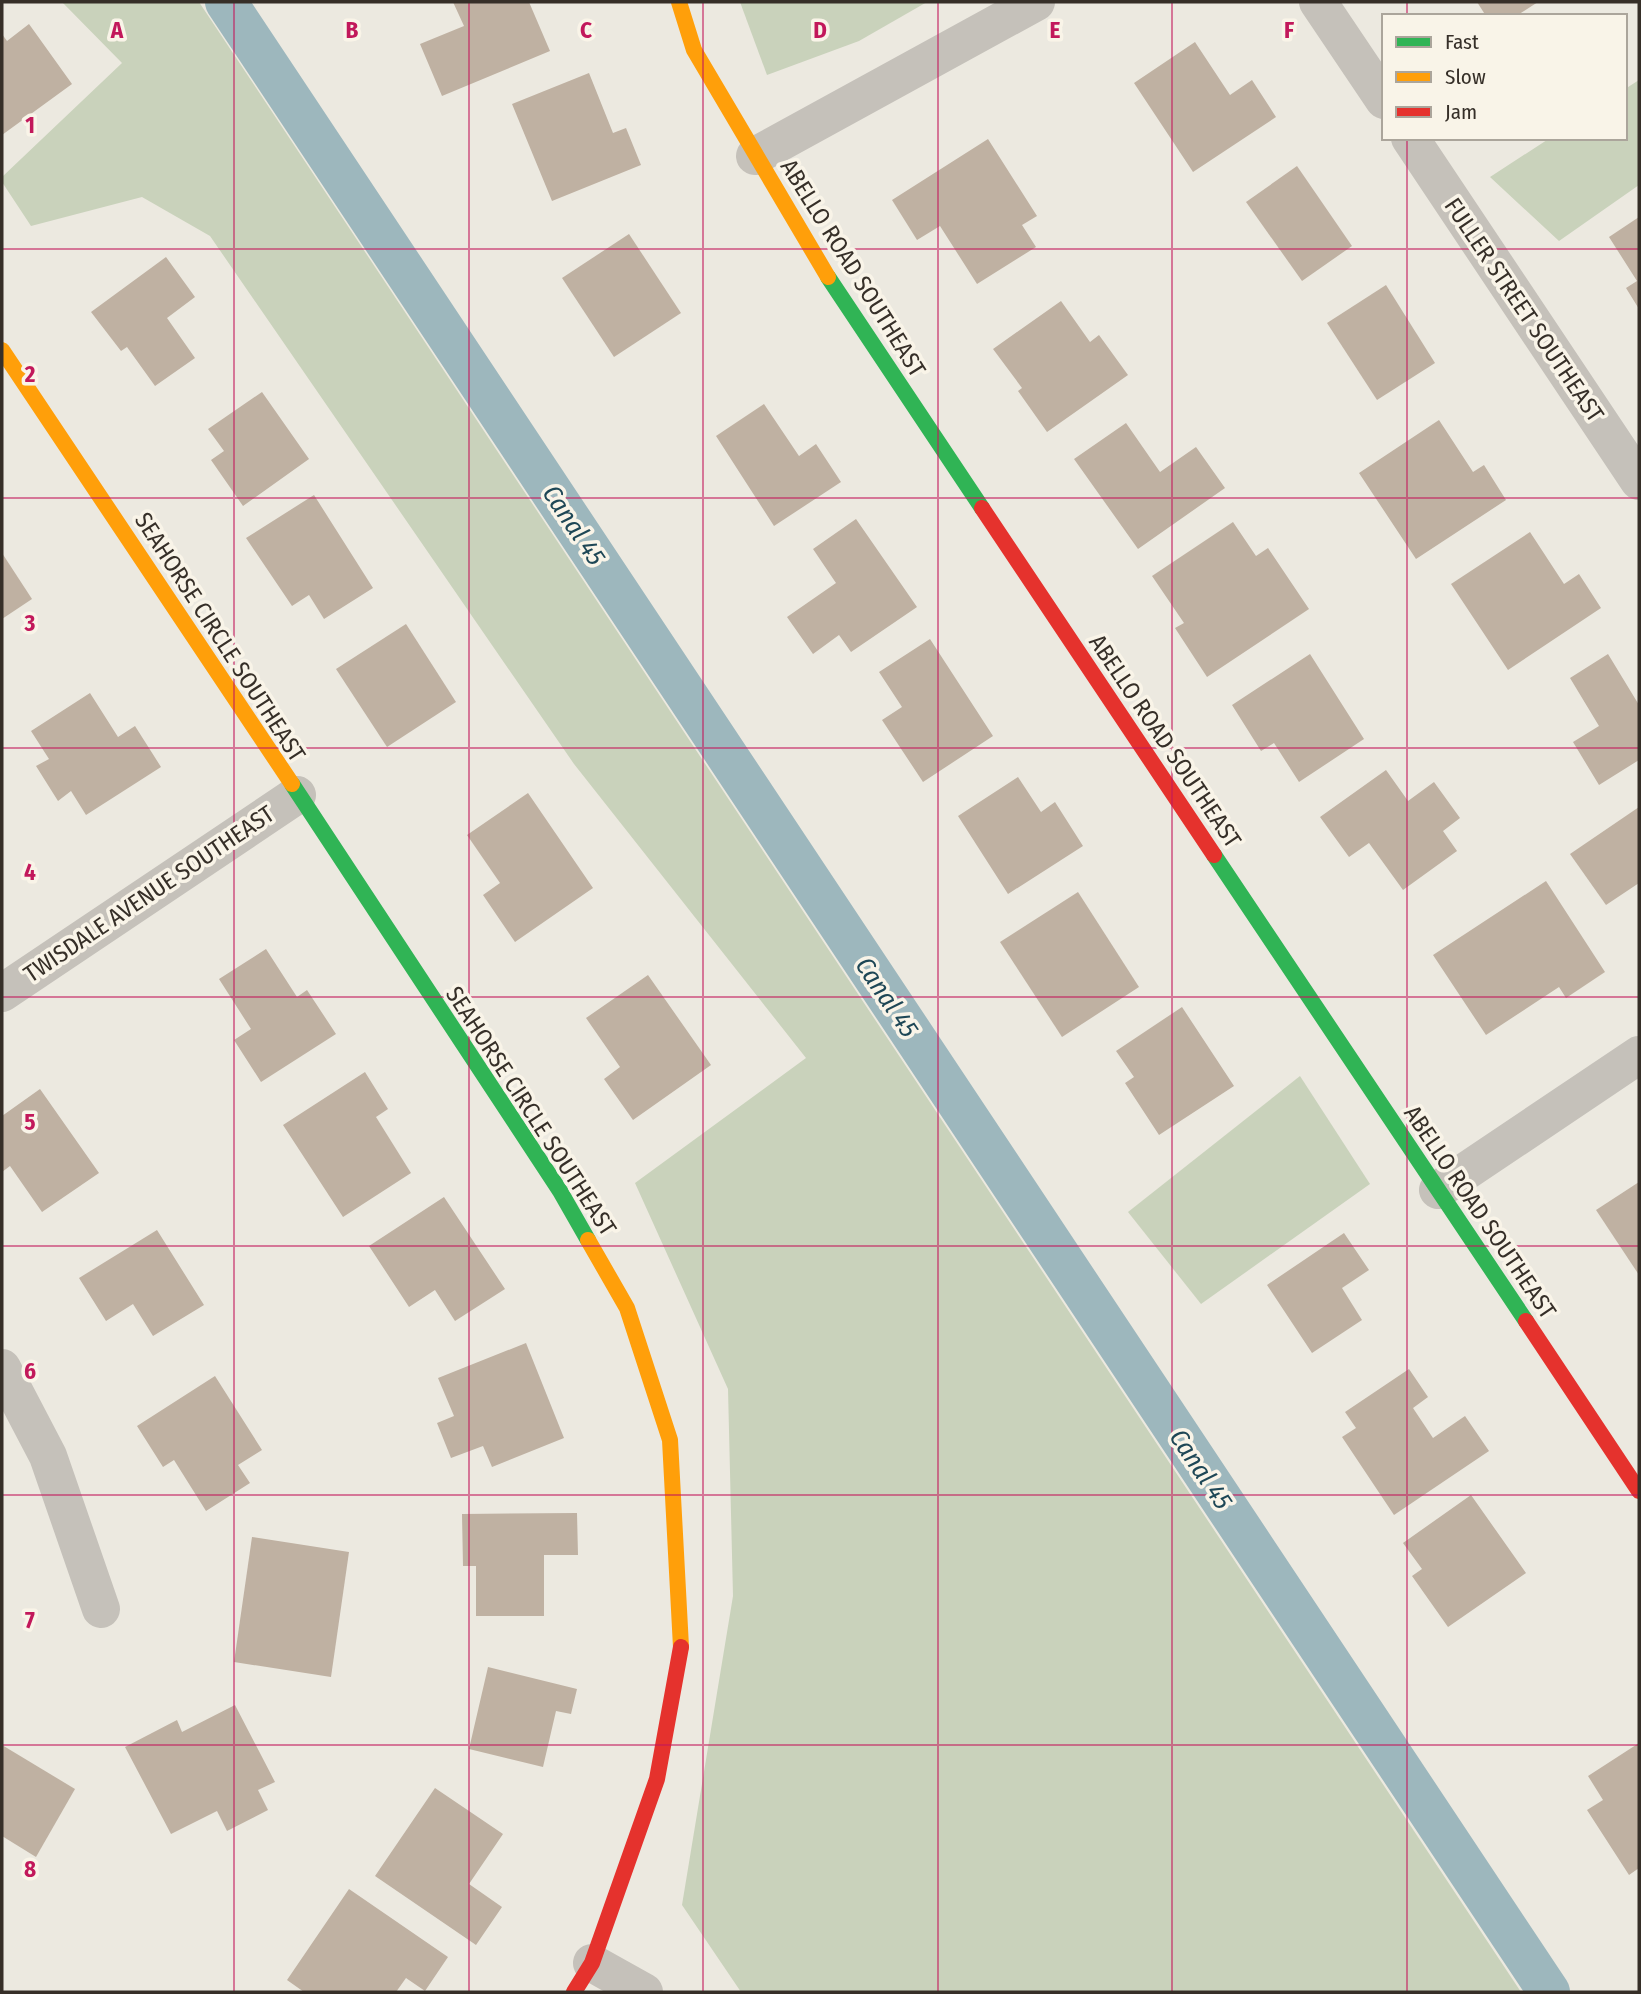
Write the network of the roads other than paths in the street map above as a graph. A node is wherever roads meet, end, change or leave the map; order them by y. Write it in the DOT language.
graph roads {
  1 [pos="679,2"];
  2 [pos="1037,2"];
  3 [pos="1318,2"];
  4 [pos="1382,97"];
  5 [pos="1411,140"];
  6 [pos="755,156"];
  7 [pos="2,350"];
  8 [pos="1639,481"];
  9 [pos="296,795"];
  10 [pos="2,993"];
  11 [pos="1639,1055"];
  12 [pos="1438,1190"];
  13 [pos="2,1368"];
  14 [pos="1639,1491"];
  15 [pos="101,1609"];
  16 [pos="583,1978"];
  17 [pos="644,1992"];
  1 -- 6 [label="street, ABELLO ROAD SOUTHEAST"];
  2 -- 6 [label="street"];
  3 -- 4 [label="street"];
  5 -- 8 [label="street, FULLER STREET SOUTHEAST"];
  6 -- 12 [label="street, ABELLO ROAD SOUTHEAST"];
  7 -- 9 [label="street, SEAHORSE CIRCLE SOUTHEAST"];
  9 -- 10 [label="street, TWISDALE AVENUE SOUTHEAST"];
  9 -- 16 [label="street, SEAHORSE CIRCLE SOUTHEAST"];
  11 -- 12 [label="street"];
  12 -- 14 [label="street, ABELLO ROAD SOUTHEAST"];
  13 -- 15 [label="street"];
  16 -- 17 [label="street"];
}
